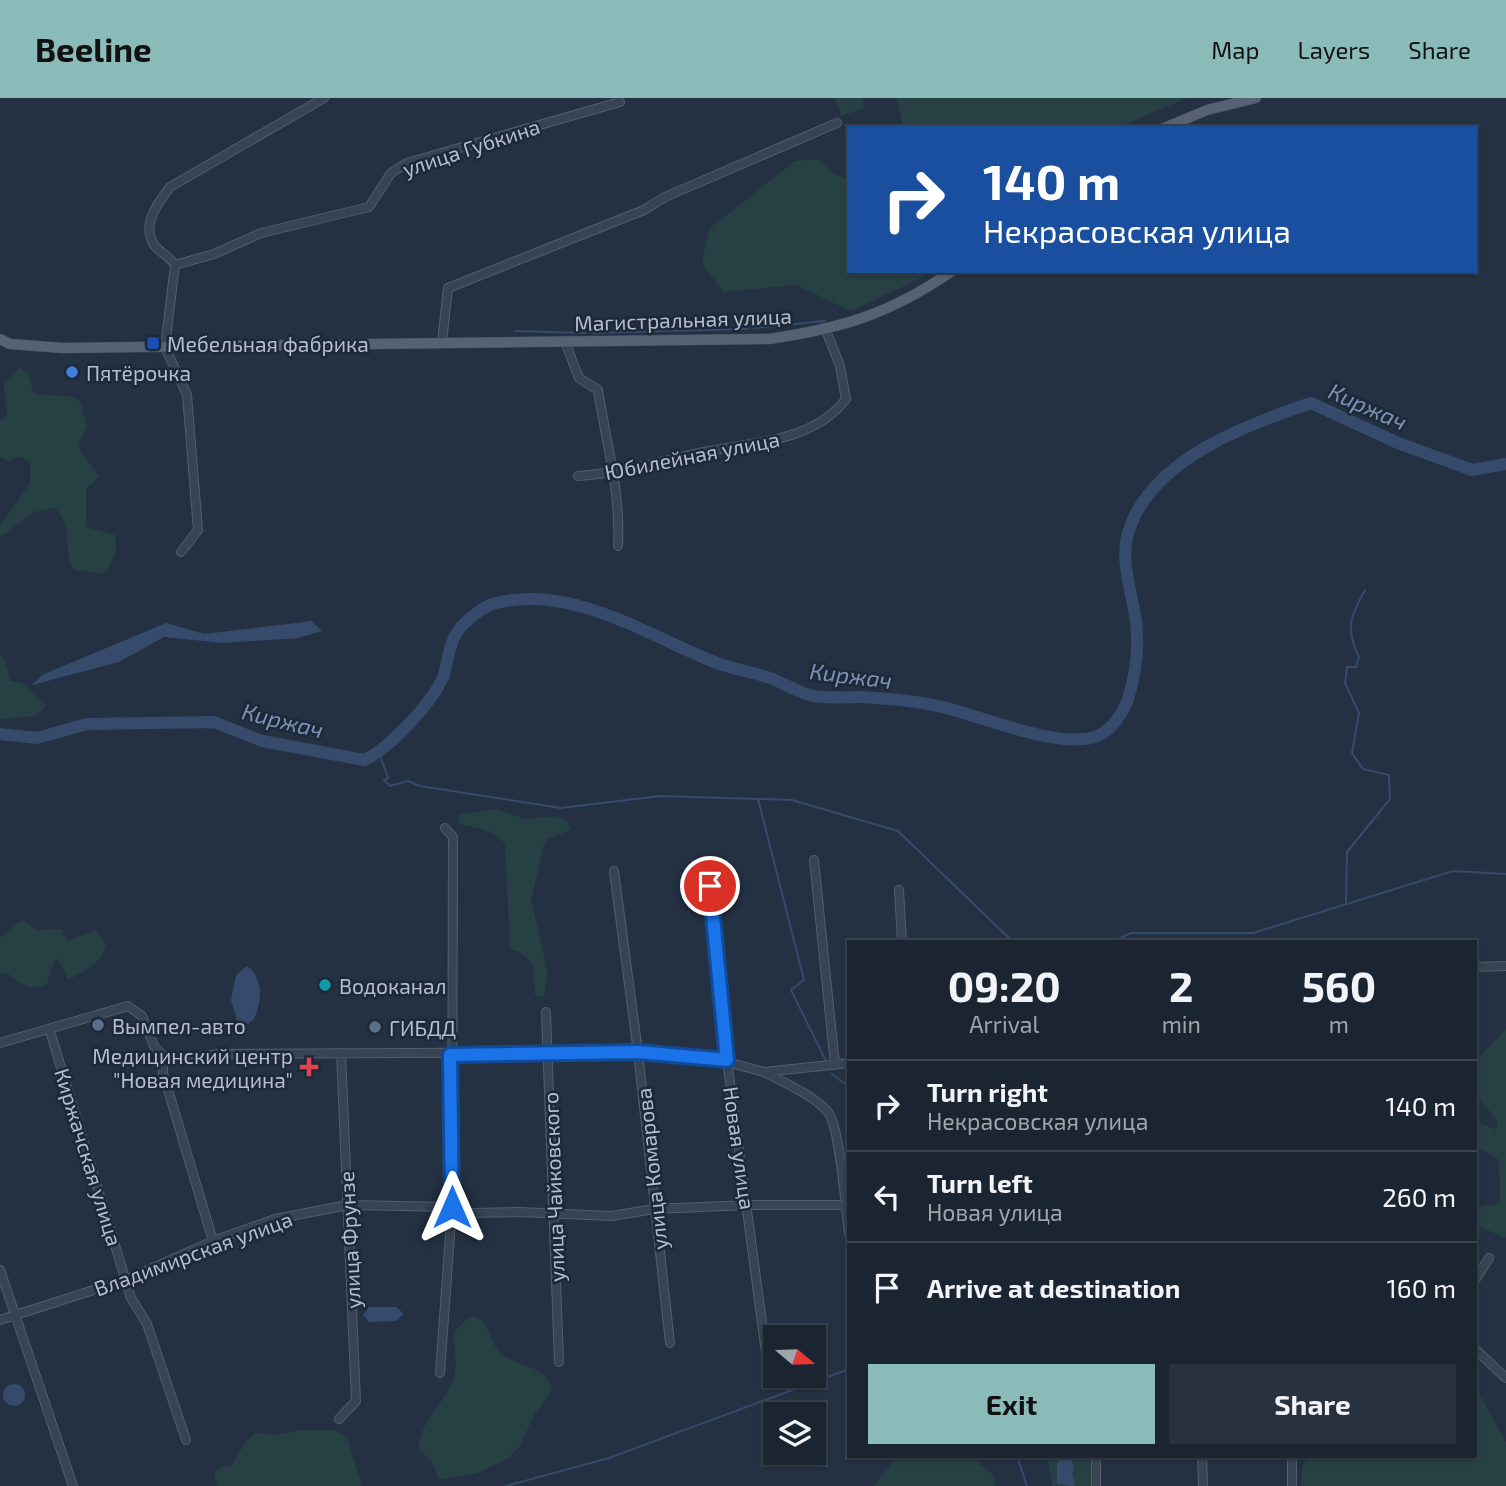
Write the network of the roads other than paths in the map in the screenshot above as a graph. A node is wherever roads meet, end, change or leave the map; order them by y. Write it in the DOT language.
graph roads {
  1 [pos="324,98"];
  2 [pos="618,98"];
  3 [pos="1256,98"];
  4 [pos="837,123"];
  5 [pos="1169,126"];
  6 [pos="175,265"];
  7 [pos="950,273"];
  8 [pos="825,328"];
  9 [pos="0,339"];
  10 [pos="442,342"];
  11 [pos="565,342"];
  12 [pos="165,347"];
  13 [pos="615,473"];
  14 [pos="578,476"];
  15 [pos="618,546"];
  16 [pos="181,552"];
  17 [pos="445,828"];
  18 [pos="814,860"];
  19 [pos="614,871"];
  20 [pos="710,886"];
  21 [pos="899,890"];
  22 [pos="902,940"];
  23 [pos="1506,966"];
  24 [pos="1477,967"];
  25 [pos="546,1012"];
  26 [pos="50,1031"];
  27 [pos="0,1043"];
  28 [pos="638,1052"];
  29 [pos="341,1053"];
  30 [pos="549,1054"];
  31 [pos="450,1055"];
  32 [pos="163,1056"];
  33 [pos="727,1060"];
  34 [pos="847,1063"];
  35 [pos="835,1065"];
  36 [pos="764,1072"];
  37 [pos="348,1205"];
  38 [pos="748,1205"];
  39 [pos="847,1205"];
  40 [pos="452,1207"];
  41 [pos="654,1209"];
  42 [pos="554,1214"];
  43 [pos="213,1241"];
  44 [pos="1489,1258"];
  45 [pos="0,1270"];
  46 [pos="1477,1277"];
  47 [pos="128,1279"];
  48 [pos="15,1315"];
  49 [pos="0,1320"];
  50 [pos="763,1327"];
  51 [pos="670,1343"];
  52 [pos="1477,1351"];
  53 [pos="559,1362"];
  54 [pos="440,1373"];
  55 [pos="1506,1378"];
  56 [pos="339,1419"];
  57 [pos="186,1440"];
  58 [pos="1096,1458"];
  59 [pos="1202,1458"];
  60 [pos="1292,1458"];
  61 [pos="73,1486"];
  62 [pos="1096,1486"];
  63 [pos="1203,1486"];
  64 [pos="1292,1486"];
  1 -- 6 [label="street"];
  2 -- 6 [label="street, улица Губкина"];
  3 -- 5 [label="main road"];
  4 -- 10 [label="street"];
  6 -- 12 [label="street"];
  7 -- 8 [label="main road, Магистральная улица"];
  8 -- 11 [label="main road, Магистральная улица"];
  8 -- 13 [label="street, Юбилейная улица"];
  9 -- 12 [label="main road, Магистральная улица"];
  10 -- 11 [label="main road, Магистральная улица"];
  10 -- 12 [label="main road, Магистральная улица"];
  11 -- 13 [label="street"];
  12 -- 16 [label="street"];
  13 -- 14 [label="street, Юбилейная улица"];
  13 -- 15 [label="street"];
  17 -- 31 [label="street"];
  18 -- 35 [label="street"];
  19 -- 28 [label="street, улица Комарова"];
  20 -- 33 [label="street, Новая улица"];
  21 -- 22 [label="street"];
  23 -- 24 [label="street"];
  25 -- 30 [label="street, улица Чайковского"];
  26 -- 27 [label="street"];
  26 -- 32 [label="street"];
  26 -- 47 [label="street, Киржачская улица"];
  28 -- 30 [label="street"];
  28 -- 33 [label="street"];
  28 -- 41 [label="street, улица Комарова"];
  29 -- 31 [label="street"];
  29 -- 32 [label="street"];
  29 -- 37 [label="street, улица Фрунзе"];
  30 -- 31 [label="street"];
  30 -- 42 [label="street, улица Чайковского"];
  31 -- 40 [label="street"];
  32 -- 43 [label="street"];
  33 -- 36 [label="street"];
  33 -- 38 [label="street, Новая улица"];
  34 -- 35 [label="street"];
  35 -- 36 [label="street"];
  36 -- 39 [label="street"];
  37 -- 40 [label="street, Владимирская улица"];
  37 -- 43 [label="street, Владимирская улица"];
  37 -- 56 [label="street, улица Фрунзе"];
  38 -- 39 [label="street, Владимирская улица"];
  38 -- 41 [label="street, Владимирская улица"];
  38 -- 50 [label="street, Новая улица"];
  40 -- 42 [label="street, Владимирская улица"];
  40 -- 54 [label="street"];
  41 -- 42 [label="street, Владимирская улица"];
  41 -- 51 [label="street, улица Комарова"];
  42 -- 53 [label="street, улица Чайковского"];
  43 -- 47 [label="street, Владимирская улица"];
  44 -- 46 [label="street"];
  45 -- 48 [label="street"];
  47 -- 48 [label="street, Владимирская улица"];
  47 -- 57 [label="street, Киржачская улица"];
  48 -- 49 [label="street, Владимирская улица"];
  48 -- 61 [label="street"];
  52 -- 55 [label="street"];
  58 -- 62 [label="street"];
  59 -- 63 [label="street"];
  60 -- 64 [label="street"];
}
